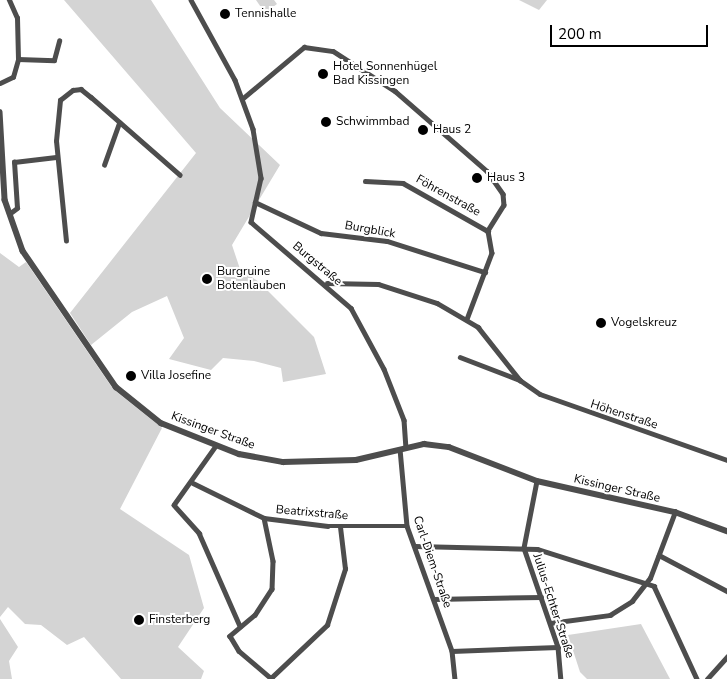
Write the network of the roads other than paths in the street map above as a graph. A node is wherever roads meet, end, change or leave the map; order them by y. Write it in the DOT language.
graph roads {
  1 [pos="10,0"];
  2 [pos="191,0"];
  3 [pos="59,41"];
  4 [pos="18,59"];
  5 [pos="0,83"];
  6 [pos="242,99"];
  7 [pos="0,112"];
  8 [pos="119,124"];
  9 [pos="56,157"];
  10 [pos="104,165"];
  11 [pos="180,175"];
  12 [pos="365,181"];
  13 [pos="255,202"];
  14 [pos="8,214"];
  15 [pos="488,231"];
  16 [pos="66,241"];
  17 [pos="485,272"];
  18 [pos="327,283"];
  19 [pos="467,319"];
  20 [pos="460,357"];
  21 [pos="520,380"];
  22 [pos="216,446"];
  23 [pos="403,448"];
  24 [pos="727,460"];
  25 [pos="537,481"];
  26 [pos="193,483"];
  27 [pos="675,512"];
  28 [pos="264,518"];
  29 [pos="407,526"];
  30 [pos="340,527"];
  31 [pos="727,531"];
  32 [pos="415,546"];
  33 [pos="524,548"];
  34 [pos="660,555"];
  35 [pos="645,583"];
  36 [pos="727,591"];
  37 [pos="541,597"];
  38 [pos="434,599"];
  39 [pos="550,623"];
  40 [pos="240,626"];
  41 [pos="558,647"];
  42 [pos="452,651"];
  43 [pos="727,657"];
  44 [pos="271,678"];
  45 [pos="455,679"];
  46 [pos="561,679"];
  47 [pos="697,679"];
  48 [pos="707,679"];
  1 -- 4 [label="street"];
  2 -- 6 [label="street, Burgstraße"];
  3 -- 4 [label="street"];
  4 -- 5 [label="street"];
  6 -- 13 [label="street, Burgstraße"];
  6 -- 15 [label="street"];
  7 -- 14 [label="street, Kissinger Straße"];
  8 -- 9 [label="street"];
  8 -- 10 [label="street"];
  8 -- 11 [label="street"];
  9 -- 14 [label="street"];
  9 -- 16 [label="street"];
  12 -- 15 [label="street, Föhrenstraße"];
  13 -- 17 [label="street, Burgblick"];
  13 -- 18 [label="street, Burgstraße"];
  14 -- 22 [label="street, Kissinger Straße"];
  15 -- 17 [label="street, Föhrenstraße"];
  17 -- 19 [label="street, Föhrenstraße"];
  18 -- 19 [label="street, Höhenstraße"];
  18 -- 23 [label="street, Burgstraße"];
  19 -- 21 [label="street, Höhenstraße"];
  20 -- 21 [label="street, Höhenstraße"];
  21 -- 24 [label="street, Höhenstraße"];
  22 -- 23 [label="street, Kissinger Straße"];
  22 -- 26 [label="street"];
  23 -- 25 [label="street, Kissinger Straße"];
  23 -- 29 [label="street, Carl-Diem-Straße"];
  25 -- 27 [label="street, Kissinger Straße"];
  25 -- 33 [label="street, Julius-Echter-Straße"];
  26 -- 28 [label="street, Beatrixstraße"];
  26 -- 40 [label="street"];
  27 -- 31 [label="street, Kissinger Straße"];
  27 -- 34 [label="street"];
  28 -- 30 [label="street, Beatrixstraße"];
  28 -- 40 [label="street"];
  29 -- 30 [label="street, Beatrixstraße"];
  29 -- 32 [label="street, Carl-Diem-Straße"];
  30 -- 44 [label="street"];
  32 -- 33 [label="street"];
  32 -- 38 [label="street, Carl-Diem-Straße"];
  33 -- 35 [label="street"];
  33 -- 37 [label="street, Julius-Echter-Straße"];
  34 -- 35 [label="street"];
  34 -- 36 [label="street"];
  35 -- 39 [label="street"];
  35 -- 47 [label="street"];
  37 -- 38 [label="street"];
  37 -- 39 [label="street, Julius-Echter-Straße"];
  38 -- 42 [label="street, Carl-Diem-Straße"];
  39 -- 41 [label="street, Julius-Echter-Straße"];
  40 -- 44 [label="street"];
  41 -- 42 [label="street"];
  41 -- 46 [label="street, Julius-Echter-Straße"];
  42 -- 45 [label="street, Carl-Diem-Straße"];
  43 -- 48 [label="street"];
}
